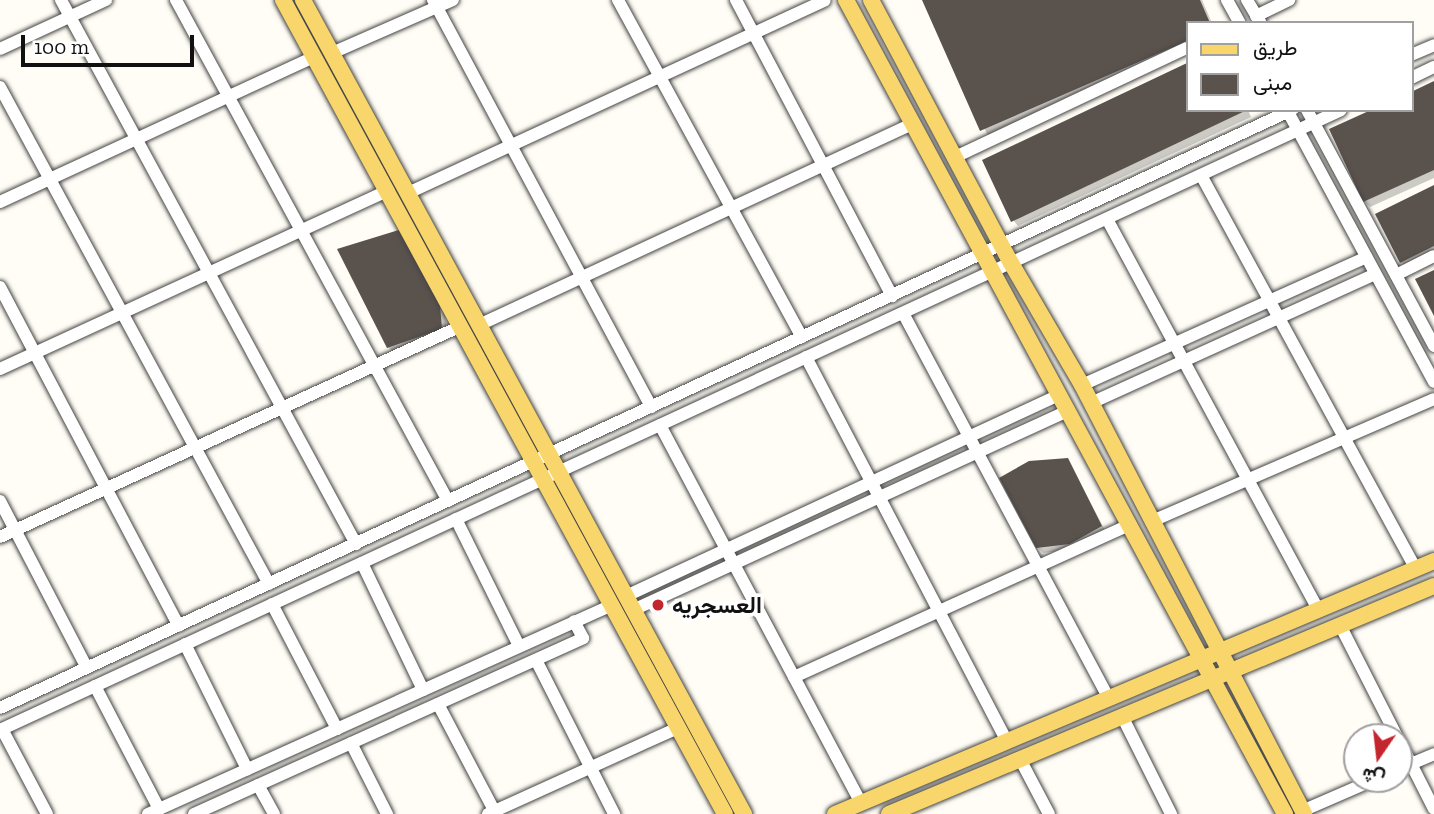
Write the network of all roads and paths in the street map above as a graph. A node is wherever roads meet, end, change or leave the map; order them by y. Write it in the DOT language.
graph roads {
  1 [pos="61,0"];
  2 [pos="106,0"];
  3 [pos="176,0"];
  4 [pos="283,0"];
  5 [pos="303,0"];
  6 [pos="453,0"];
  7 [pos="618,0"];
  8 [pos="736,0"];
  9 [pos="825,0"];
  10 [pos="846,0"];
  11 [pos="871,0"];
  12 [pos="1227,0"];
  13 [pos="1247,0"];
  14 [pos="1289,0"];
  15 [pos="435,4"];
  16 [pos="70,17"];
  17 [pos="1258,19"];
  18 [pos="1239,21"];
  19 [pos="753,33"];
  20 [pos="1434,45"];
  21 [pos="1186,48"];
  22 [pos="0,49"];
  23 [pos="332,53"];
  24 [pos="1413,54"];
  25 [pos="314,57"];
  26 [pos="1434,67"];
  27 [pos="660,76"];
  28 [pos="1413,77"];
  29 [pos="0,87"];
  30 [pos="228,97"];
  31 [pos="1287,112"];
  32 [pos="1289,112"];
  33 [pos="1308,112"];
  34 [pos="1338,112"];
  35 [pos="1314,123"];
  36 [pos="913,124"];
  37 [pos="1298,130"];
  38 [pos="136,139"];
  39 [pos="511,145"];
  40 [pos="955,157"];
  41 [pos="823,165"];
  42 [pos="1201,175"];
  43 [pos="50,179"];
  44 [pos="387,191"];
  45 [pos="408,193"];
  46 [pos="0,202"];
  47 [pos="732,207"];
  48 [pos="1107,219"];
  49 [pos="301,231"];
  50 [pos="1001,245"];
  51 [pos="983,254"];
  52 [pos="1434,256"];
  53 [pos="1367,257"];
  54 [pos="1011,263"];
  55 [pos="993,272"];
  56 [pos="209,273"];
  57 [pos="1375,274"];
  58 [pos="1396,275"];
  59 [pos="582,277"];
  60 [pos="0,287"];
  61 [pos="892,296"];
  62 [pos="1270,301"];
  63 [pos="122,313"];
  64 [pos="904,313"];
  65 [pos="1279,318"];
  66 [pos="479,325"];
  67 [pos="461,326"];
  68 [pos="802,337"];
  69 [pos="1174,344"];
  70 [pos="1434,346"];
  71 [pos="35,353"];
  72 [pos="806,358"];
  73 [pos="1183,361"];
  74 [pos="374,366"];
  75 [pos="0,369"];
  76 [pos="1434,382"];
  77 [pos="1082,385"];
  78 [pos="1059,396"];
  79 [pos="1434,399"];
  80 [pos="1091,403"];
  81 [pos="651,407"];
  82 [pos="283,408"];
  83 [pos="1068,411"];
  84 [pos="660,425"];
  85 [pos="971,438"];
  86 [pos="1345,438"];
  87 [pos="195,448"];
  88 [pos="979,454"];
  89 [pos="541,458"];
  90 [pos="559,472"];
  91 [pos="543,479"];
  92 [pos="1248,480"];
  93 [pos="872,482"];
  94 [pos="106,488"];
  95 [pos="881,500"];
  96 [pos="0,501"];
  97 [pos="448,501"];
  98 [pos="456,519"];
  99 [pos="1152,522"];
  100 [pos="1129,525"];
  101 [pos="15,530"];
  102 [pos="0,537"];
  103 [pos="356,544"];
  104 [pos="726,550"];
  105 [pos="1434,561"];
  106 [pos="362,563"];
  107 [pos="734,565"];
  108 [pos="1039,566"];
  109 [pos="1416,569"];
  110 [pos="269,584"];
  111 [pos="1434,586"];
  112 [pos="272,604"];
  113 [pos="624,604"];
  114 [pos="1318,610"];
  115 [pos="939,611"];
  116 [pos="575,621"];
  117 [pos="1340,625"];
  118 [pos="179,626"];
  119 [pos="185,644"];
  120 [pos="519,646"];
  121 [pos="1218,652"];
  122 [pos="1202,659"];
  123 [pos="536,660"];
  124 [pos="87,668"];
  125 [pos="1228,671"];
  126 [pos="793,677"];
  127 [pos="1212,678"];
  128 [pos="95,686"];
  129 [pos="423,690"];
  130 [pos="1110,698"];
  131 [pos="438,704"];
  132 [pos="0,708"];
  133 [pos="1122,716"];
  134 [pos="1390,723"];
  135 [pos="678,728"];
  136 [pos="1,729"];
  137 [pos="337,729"];
  138 [pos="1007,742"];
  139 [pos="351,743"];
  140 [pos="1434,754"];
  141 [pos="1020,759"];
  142 [pos="1413,763"];
  143 [pos="590,768"];
  144 [pos="247,769"];
  145 [pos="1413,779"];
  146 [pos="258,785"];
  147 [pos="1345,793"];
  148 [pos="860,803"];
  149 [pos="1434,809"];
  150 [pos="153,812"];
  151 [pos="1303,812"];
  152 [pos="493,813"];
  153 [pos="47,814"];
  154 [pos="194,814"];
  155 [pos="274,814"];
  156 [pos="387,814"];
  157 [pos="614,814"];
  158 [pos="725,814"];
  159 [pos="744,814"];
  160 [pos="835,814"];
  161 [pos="889,814"];
  162 [pos="1049,814"];
  163 [pos="1171,814"];
  164 [pos="1285,814"];
  1 -- 16 [label="street"];
  2 -- 16 [label="street"];
  3 -- 30 [label="street"];
  4 -- 25 [label="main road"];
  5 -- 23 [label="main road"];
  6 -- 15 [label="street"];
  7 -- 27 [label="street"];
  8 -- 19 [label="street"];
  9 -- 19 [label="street"];
  10 -- 36 [label="main road"];
  11 -- 40 [label="main road"];
  12 -- 18 [label="street"];
  13 -- 17 [label="street"];
  14 -- 17 [label="street"];
  15 -- 23 [label="street"];
  15 -- 39 [label="street"];
  16 -- 22 [label="street"];
  16 -- 38 [label="street"];
  19 -- 27 [label="street"];
  19 -- 41 [label="street"];
  20 -- 24 [label="street"];
  21 -- 40 [label="street"];
  23 -- 45 [label="main road"];
  25 -- 30 [label="street"];
  25 -- 44 [label="main road"];
  26 -- 28 [label="street"];
  27 -- 39 [label="street"];
  27 -- 47 [label="street"];
  29 -- 43 [label="street"];
  30 -- 38 [label="street"];
  30 -- 49 [label="street"];
  31 -- 50 [label="street"];
  32 -- 37 [label="street"];
  33 -- 35 [label="street"];
  34 -- 35 [label="street"];
  35 -- 37 [label="street"];
  35 -- 58 [label="street"];
  36 -- 41 [label="street"];
  36 -- 51 [label="main road"];
  37 -- 42 [label="street"];
  37 -- 53 [label="street"];
  38 -- 43 [label="street"];
  38 -- 56 [label="street"];
  39 -- 45 [label="street"];
  39 -- 59 [label="street"];
  40 -- 50 [label="main road"];
  41 -- 47 [label="street"];
  41 -- 61 [label="street"];
  42 -- 48 [label="street"];
  42 -- 62 [label="street"];
  43 -- 46 [label="street"];
  43 -- 63 [label="street"];
  44 -- 49 [label="street"];
  44 -- 67 [label="main road"];
  45 -- 66 [label="main road"];
  47 -- 59 [label="street"];
  47 -- 68 [label="street"];
  48 -- 54 [label="street"];
  48 -- 69 [label="street"];
  49 -- 56 [label="street"];
  49 -- 74 [label="street"];
  50 -- 51 [label="street"];
  50 -- 54 [label="main road"];
  51 -- 55 [label="main road"];
  51 -- 61 [label="street"];
  52 -- 58 [label="street"];
  53 -- 57 [label="street"];
  53 -- 62 [label="street"];
  54 -- 55 [label="street"];
  54 -- 77 [label="main road"];
  55 -- 64 [label="street"];
  55 -- 78 [label="main road"];
  56 -- 63 [label="street"];
  56 -- 82 [label="street"];
  57 -- 65 [label="street"];
  57 -- 76 [label="street"];
  58 -- 70 [label="street"];
  59 -- 66 [label="street"];
  59 -- 81 [label="street"];
  60 -- 71 [label="street"];
  61 -- 68 [label="street"];
  62 -- 65 [label="street"];
  62 -- 69 [label="street"];
  63 -- 71 [label="street"];
  63 -- 87 [label="street"];
  64 -- 72 [label="street"];
  64 -- 85 [label="street"];
  65 -- 73 [label="street"];
  65 -- 86 [label="street"];
  66 -- 89 [label="main road"];
  67 -- 74 [label="street"];
  67 -- 89 [label="main road"];
  68 -- 81 [label="street"];
  69 -- 73 [label="street"];
  69 -- 77 [label="street"];
  71 -- 75 [label="street"];
  71 -- 94 [label="street"];
  72 -- 84 [label="street"];
  72 -- 93 [label="street"];
  73 -- 80 [label="street"];
  73 -- 92 [label="street"];
  74 -- 82 [label="street"];
  74 -- 97 [label="street"];
  77 -- 80 [label="main road"];
  78 -- 83 [label="main road"];
  78 -- 85 [label="street"];
  79 -- 86 [label="street"];
  80 -- 99 [label="main road"];
  81 -- 89 [label="street"];
  82 -- 87 [label="street"];
  82 -- 103 [label="street"];
  83 -- 88 [label="street"];
  83 -- 100 [label="main road"];
  84 -- 90 [label="street"];
  84 -- 104 [label="street"];
  85 -- 88 [label="street"];
  85 -- 93 [label="street"];
  86 -- 92 [label="street"];
  86 -- 109 [label="street"];
  87 -- 94 [label="street"];
  87 -- 110 [label="street"];
  88 -- 95 [label="street"];
  88 -- 108 [label="street"];
  89 -- 90 [label="main road"];
  89 -- 91 [label="main road"];
  89 -- 97 [label="street"];
  90 -- 91 [label="street"];
  90 -- 113 [label="main road"];
  91 -- 98 [label="street"];
  91 -- 113 [label="main road"];
  92 -- 99 [label="street"];
  92 -- 114 [label="street"];
  93 -- 95 [label="street"];
  93 -- 104 [label="street"];
  94 -- 101 [label="street"];
  94 -- 118 [label="street"];
  95 -- 107 [label="street"];
  95 -- 115 [label="street"];
  96 -- 101 [label="street"];
  97 -- 103 [label="street"];
  98 -- 106 [label="street"];
  98 -- 120 [label="street"];
  99 -- 121 [label="main road"];
  100 -- 108 [label="street"];
  100 -- 122 [label="main road"];
  101 -- 102 [label="street"];
  101 -- 124 [label="street"];
  103 -- 110 [label="street"];
  104 -- 107 [label="street"];
  104 -- 113 [label="street"];
  105 -- 109 [label="main road"];
  106 -- 112 [label="street"];
  106 -- 129 [label="street"];
  107 -- 113 [label="street"];
  107 -- 126 [label="street"];
  108 -- 115 [label="street"];
  108 -- 130 [label="street"];
  109 -- 114 [label="main road"];
  110 -- 118 [label="street"];
  111 -- 117 [label="main road"];
  112 -- 119 [label="street"];
  112 -- 137 [label="street"];
  113 -- 116 [label="street"];
  113 -- 135 [label="main road"];
  113 -- 159 [label="main road"];
  114 -- 121 [label="main road"];
  115 -- 126 [label="street"];
  115 -- 138 [label="street"];
  116 -- 120 [label="street"];
  116 -- 123 [label="street"];
  117 -- 125 [label="main road"];
  117 -- 134 [label="street"];
  118 -- 124 [label="street"];
  119 -- 128 [label="street"];
  119 -- 144 [label="street"];
  120 -- 129 [label="street"];
  121 -- 122 [label="main road"];
  121 -- 125 [label="main road"];
  122 -- 127 [label="main road"];
  122 -- 130 [label="main road"];
  123 -- 131 [label="street"];
  123 -- 143 [label="street"];
  124 -- 132 [label="street"];
  125 -- 127 [label="main road"];
  125 -- 151 [label="main road"];
  126 -- 148 [label="street"];
  127 -- 133 [label="main road"];
  127 -- 164 [label="main road"];
  128 -- 136 [label="street"];
  128 -- 150 [label="street"];
  129 -- 137 [label="street"];
  130 -- 138 [label="main road"];
  131 -- 139 [label="street"];
  131 -- 152 [label="street"];
  133 -- 141 [label="main road"];
  133 -- 163 [label="street"];
  135 -- 143 [label="street"];
  135 -- 158 [label="main road"];
  136 -- 153 [label="street"];
  137 -- 144 [label="street"];
  138 -- 148 [label="main road"];
  139 -- 146 [label="street"];
  139 -- 156 [label="street"];
  140 -- 142 [label="street"];
  141 -- 161 [label="main road"];
  141 -- 162 [label="street"];
  143 -- 152 [label="street"];
  143 -- 157 [label="street"];
  144 -- 150 [label="street"];
  145 -- 149 [label="street"];
  146 -- 154 [label="street"];
  146 -- 155 [label="street"];
  147 -- 151 [label="street"];
  148 -- 160 [label="main road"];
}
